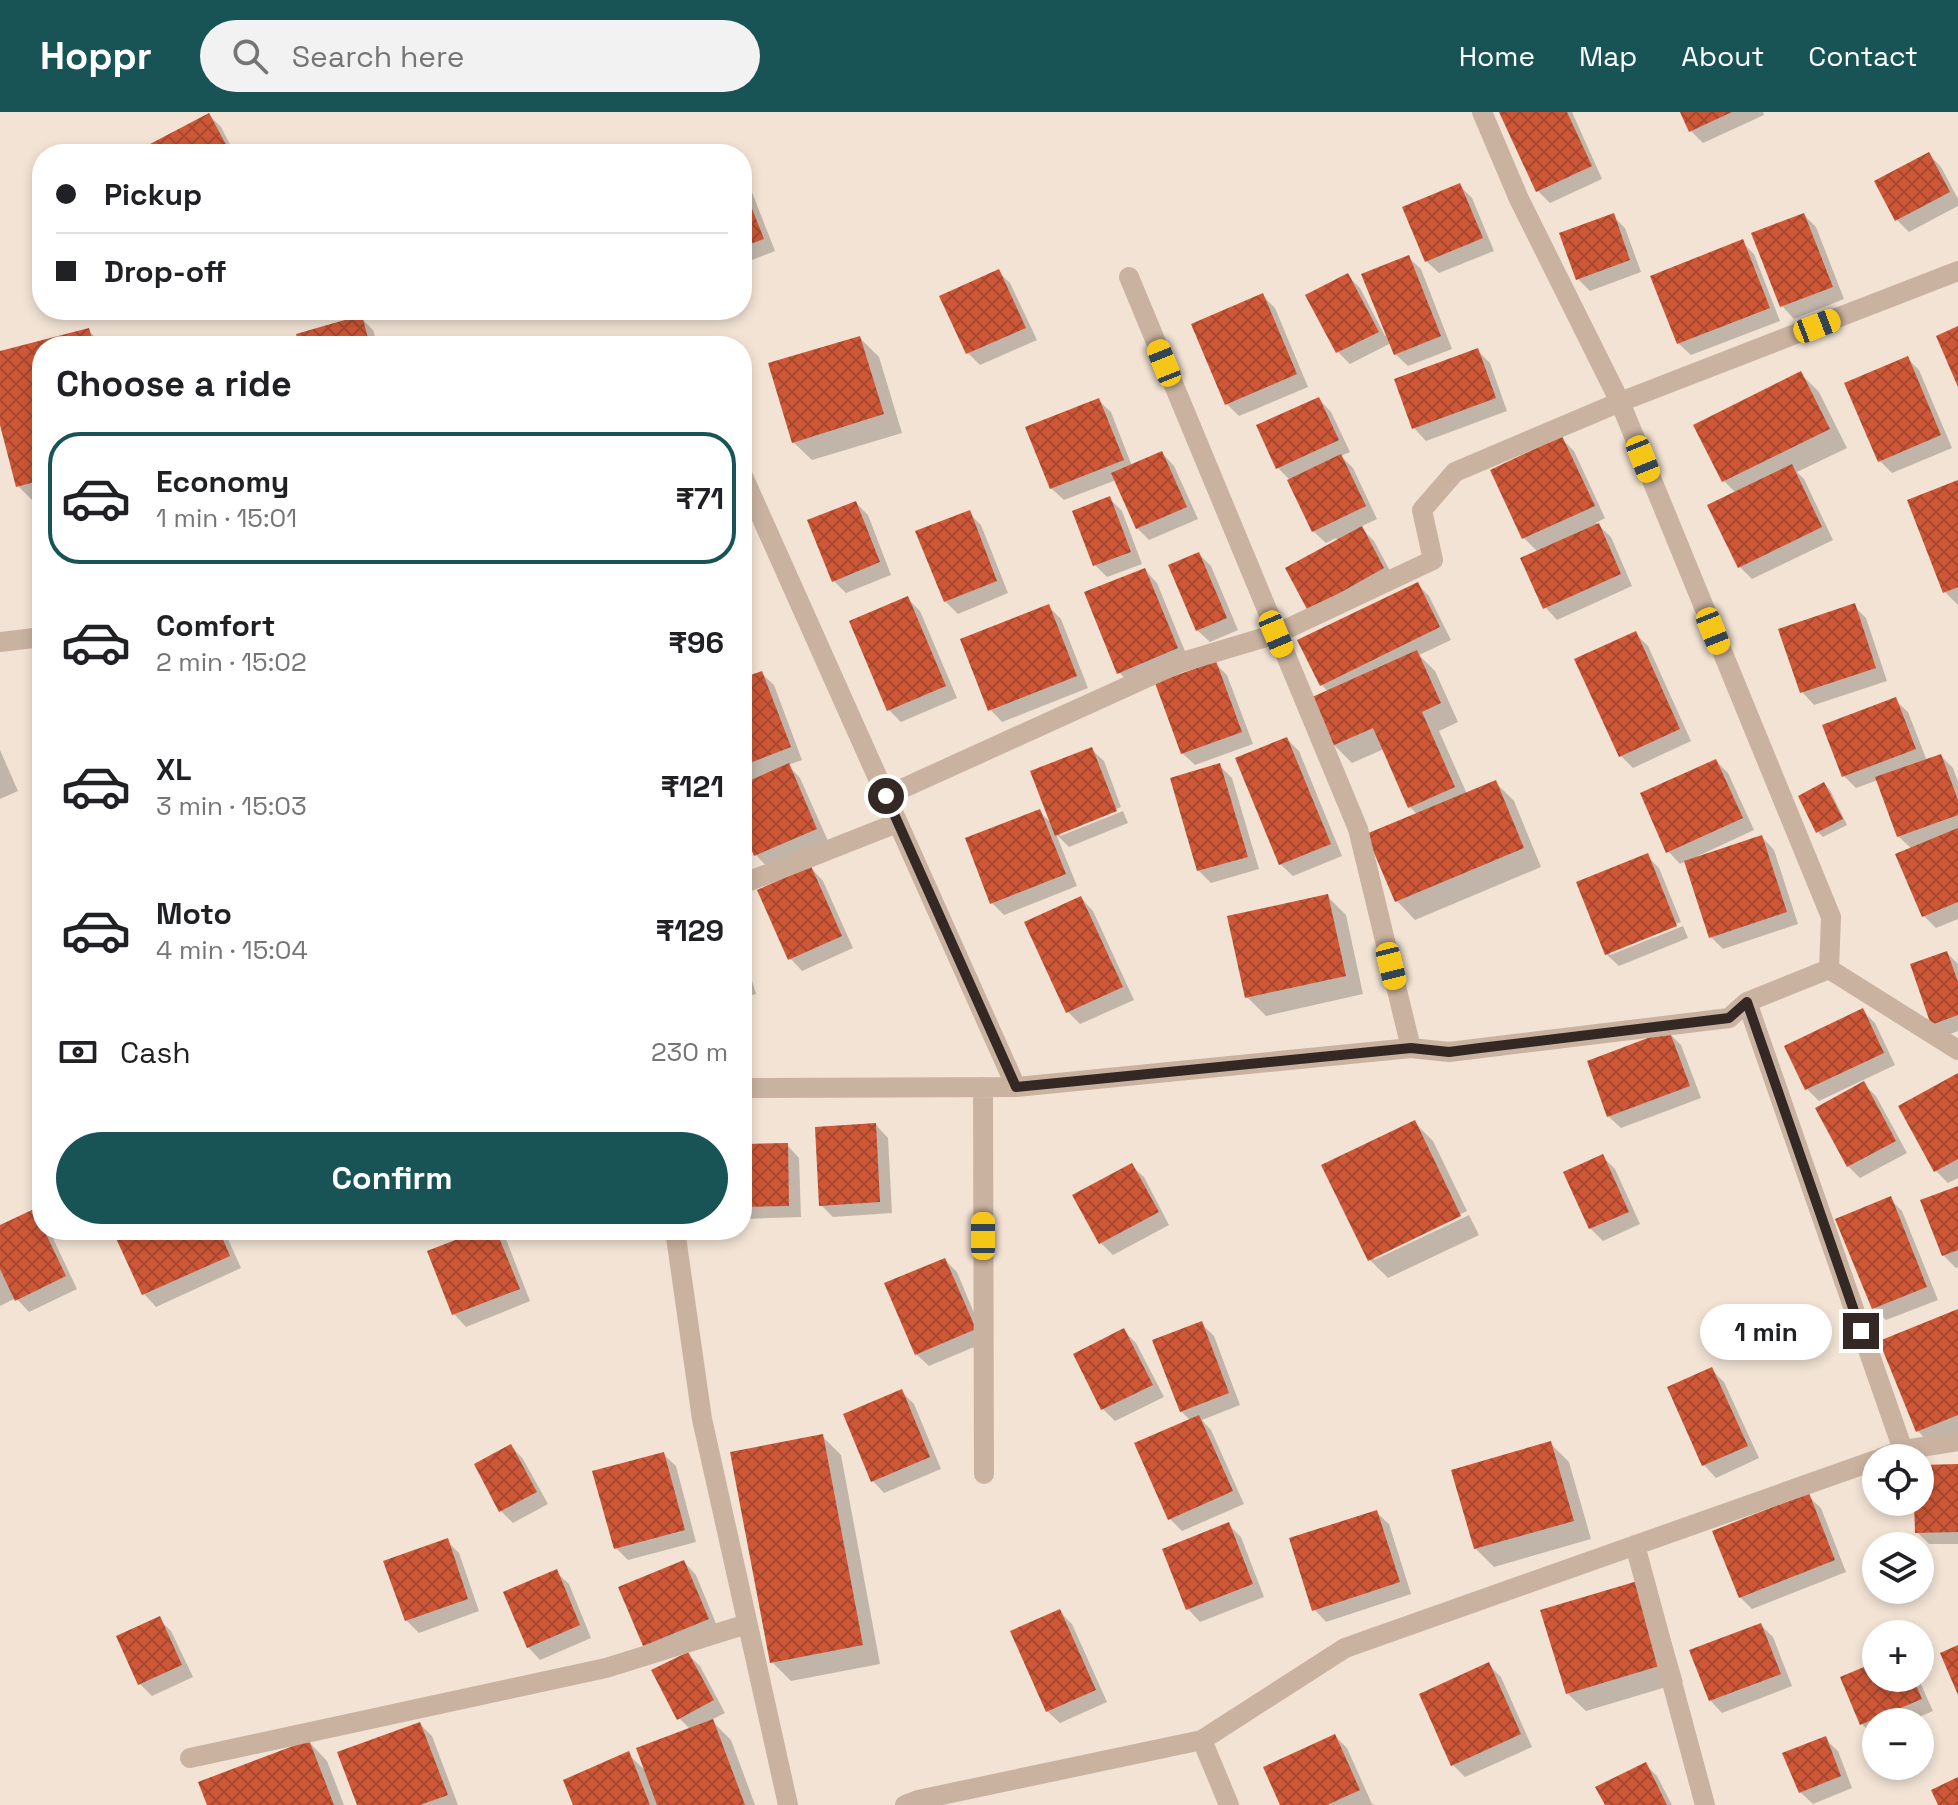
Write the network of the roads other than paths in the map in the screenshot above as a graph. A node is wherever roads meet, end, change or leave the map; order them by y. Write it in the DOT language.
graph roads {
  1 [pos="1482,112"];
  2 [pos="1958,271"];
  3 [pos="1129,277"];
  4 [pos="1620,402"];
  5 [pos="752,496"];
  6 [pos="1276,634"];
  7 [pos="32,638"];
  8 [pos="0,642"];
  9 [pos="886,796"];
  10 [pos="897,823"];
  11 [pos="752,880"];
  12 [pos="1829,969"];
  13 [pos="1747,1002"];
  14 [pos="1411,1048"];
  15 [pos="1958,1050"];
  16 [pos="983,1087"];
  17 [pos="1016,1087"];
  18 [pos="752,1088"];
  19 [pos="676,1240"];
  20 [pos="1958,1441"];
  21 [pos="1901,1444"];
  22 [pos="1934,1445"];
  23 [pos="1862,1465"];
  24 [pos="984,1474"];
  25 [pos="1635,1545"];
  26 [pos="747,1624"];
  27 [pos="1202,1740"];
  28 [pos="190,1758"];
  29 [pos="788,1805"];
  30 [pos="905,1805"];
  31 [pos="1229,1805"];
  32 [pos="1705,1805"];
  1 -- 4 [label="street"];
  2 -- 4 [label="street"];
  3 -- 6 [label="street"];
  4 -- 6 [label="street"];
  4 -- 12 [label="street"];
  5 -- 9 [label="street"];
  6 -- 9 [label="street"];
  6 -- 14 [label="street"];
  7 -- 8 [label="street"];
  9 -- 10 [label="street"];
  10 -- 11 [label="street"];
  10 -- 17 [label="street"];
  12 -- 13 [label="street"];
  12 -- 15 [label="street"];
  13 -- 14 [label="street"];
  13 -- 21 [label="street"];
  14 -- 17 [label="street"];
  16 -- 17 [label="street"];
  16 -- 18 [label="street"];
  16 -- 24 [label="street"];
  19 -- 26 [label="street"];
  20 -- 22 [label="street"];
  23 -- 25 [label="street"];
  25 -- 27 [label="street"];
  25 -- 32 [label="street"];
  26 -- 28 [label="street"];
  26 -- 29 [label="street"];
  27 -- 30 [label="street"];
  27 -- 31 [label="street"];
}
